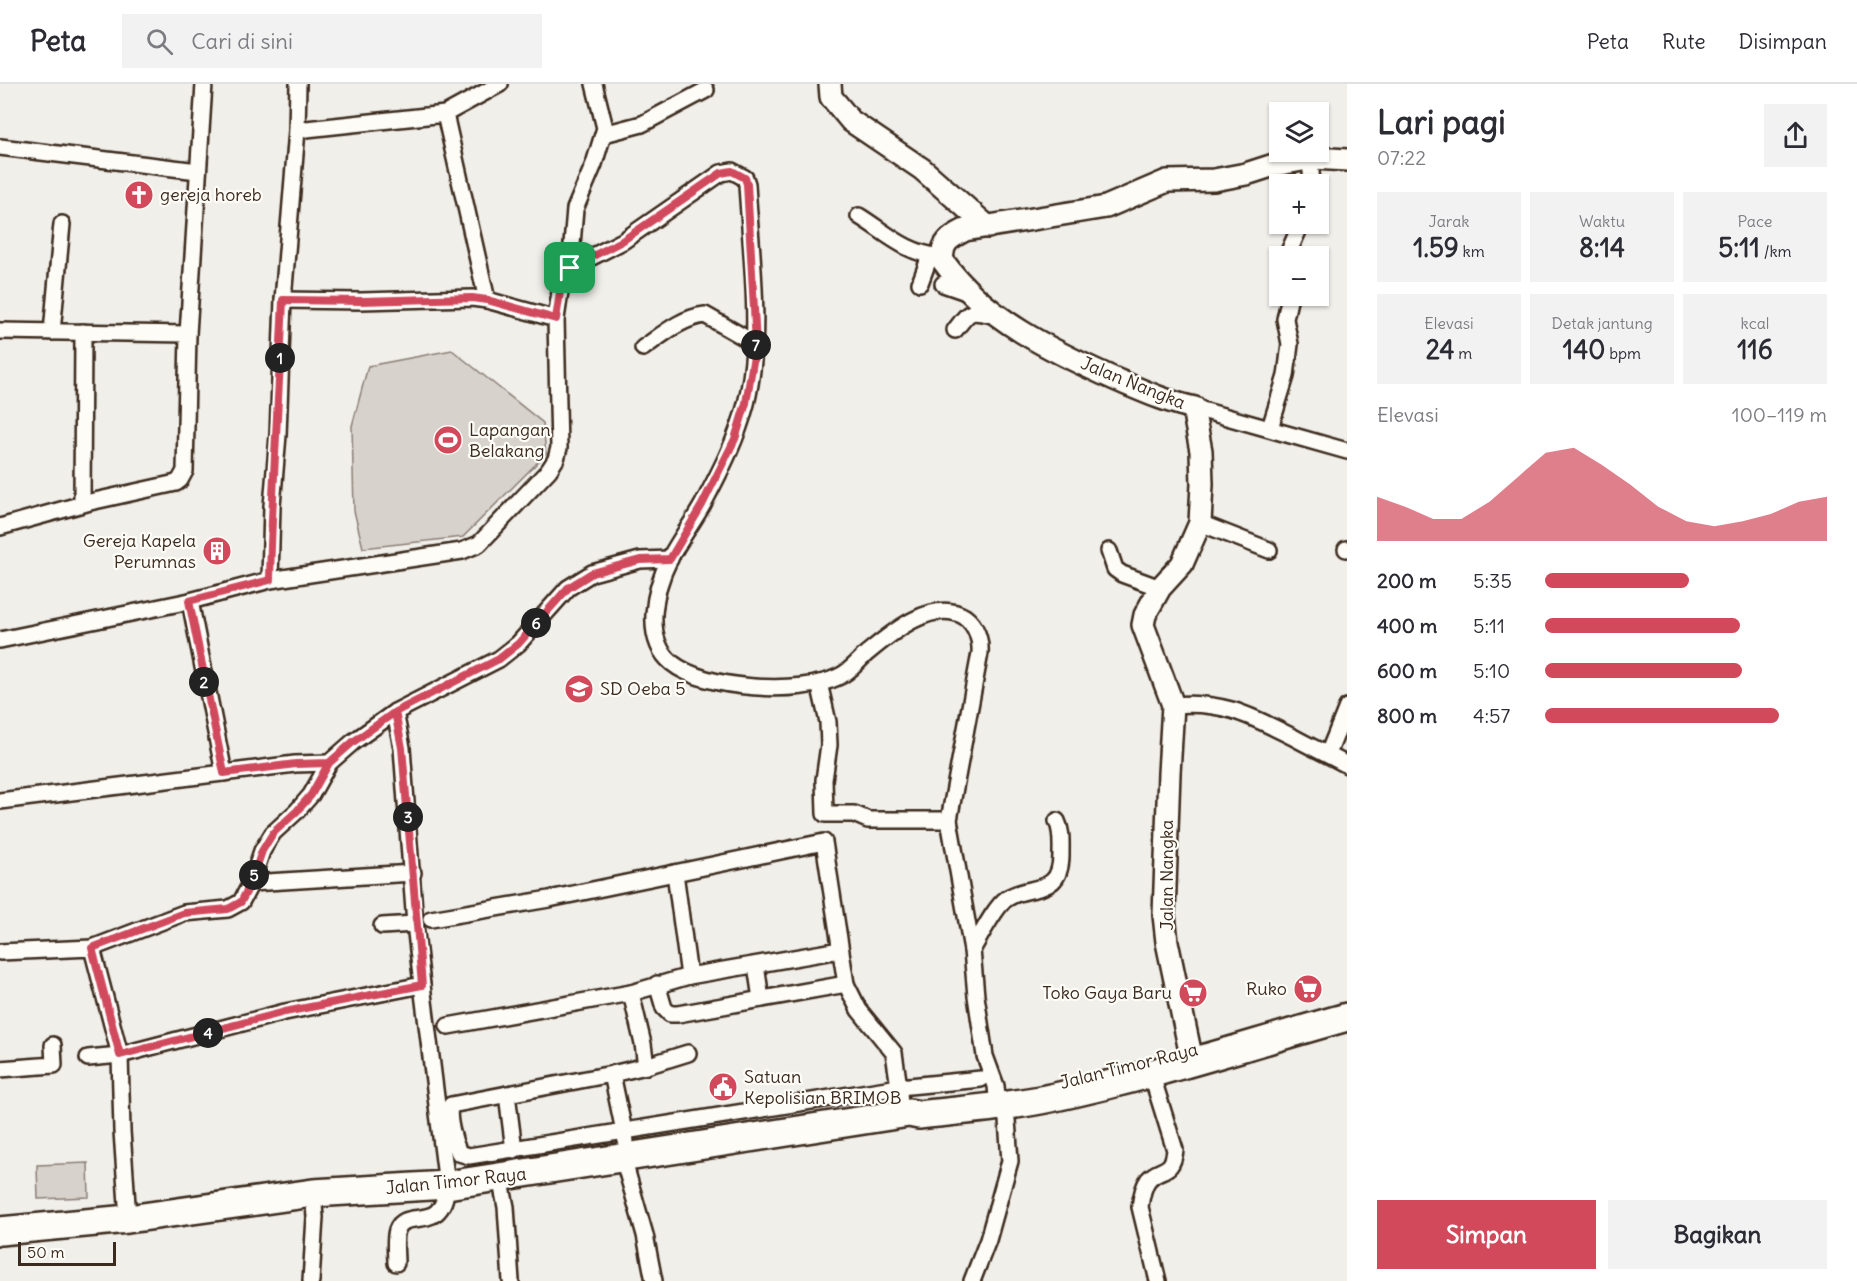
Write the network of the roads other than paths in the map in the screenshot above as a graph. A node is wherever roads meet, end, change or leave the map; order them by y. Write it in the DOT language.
graph roads {
  1 [pos="204,84"];
  2 [pos="298,84"];
  3 [pos="500,84"];
  4 [pos="594,84"];
  5 [pos="830,84"];
  6 [pos="706,90"];
  7 [pos="445,114"];
  8 [pos="297,130"];
  9 [pos="604,134"];
  10 [pos="0,147"];
  11 [pos="1329,160"];
  12 [pos="1347,160"];
  13 [pos="1292,162"];
  14 [pos="198,171"];
  15 [pos="859,216"];
  16 [pos="62,224"];
  17 [pos="988,227"];
  18 [pos="936,257"];
  19 [pos="570,268"];
  20 [pos="920,283"];
  21 [pos="943,284"];
  22 [pos="972,294"];
  23 [pos="283,300"];
  24 [pos="487,300"];
  25 [pos="1288,306"];
  26 [pos="999,316"];
  27 [pos="556,319"];
  28 [pos="955,330"];
  29 [pos="0,331"];
  30 [pos="52,332"];
  31 [pos="82,332"];
  32 [pos="188,334"];
  33 [pos="756,344"];
  34 [pos="643,348"];
  35 [pos="1195,408"];
  36 [pos="1270,428"];
  37 [pos="1347,451"];
  38 [pos="82,504"];
  39 [pos="1200,523"];
  40 [pos="0,527"];
  41 [pos="1269,550"];
  42 [pos="1109,551"];
  43 [pos="670,559"];
  44 [pos="270,580"];
  45 [pos="1160,588"];
  46 [pos="189,601"];
  47 [pos="1,637"];
  48 [pos="819,683"];
  49 [pos="1173,705"];
  50 [pos="1347,707"];
  51 [pos="395,712"];
  52 [pos="1328,754"];
  53 [pos="329,763"];
  54 [pos="1347,765"];
  55 [pos="224,773"];
  56 [pos="0,801"];
  57 [pos="949,820"];
  58 [pos="1057,821"];
  59 [pos="413,873"];
  60 [pos="675,873"];
  61 [pos="251,883"];
  62 [pos="431,919"];
  63 [pos="416,924"];
  64 [pos="382,926"];
  65 [pos="92,948"];
  66 [pos="840,950"];
  67 [pos="972,950"];
  68 [pos="0,951"];
  69 [pos="756,965"];
  70 [pos="689,976"];
  71 [pos="657,984"];
  72 [pos="846,984"];
  73 [pos="422,985"];
  74 [pos="631,993"];
  75 [pos="761,999"];
  76 [pos="1347,1007"];
  77 [pos="1347,1017"];
  78 [pos="448,1026"];
  79 [pos="53,1045"];
  80 [pos="1190,1051"];
  81 [pos="688,1053"];
  82 [pos="120,1055"];
  83 [pos="88,1058"];
  84 [pos="646,1066"];
  85 [pos="0,1069"];
  86 [pos="1151,1073"];
  87 [pos="612,1074"];
  88 [pos="899,1087"];
  89 [pos="507,1094"];
  90 [pos="993,1094"];
  91 [pos="905,1114"];
  92 [pos="626,1149"];
  93 [pos="514,1150"];
  94 [pos="500,1177"];
  95 [pos="447,1185"];
  96 [pos="313,1193"];
  97 [pos="128,1219"];
  98 [pos="0,1231"];
  99 [pos="396,1263"];
  100 [pos="311,1281"];
  101 [pos="511,1281"];
  102 [pos="654,1281"];
  103 [pos="972,1281"];
  104 [pos="1158,1281"];
  1 -- 14 [label="street"];
  2 -- 8 [label="street"];
  3 -- 7 [label="street"];
  4 -- 9 [label="street"];
  5 -- 17 [label="street"];
  6 -- 9 [label="street"];
  7 -- 8 [label="street"];
  7 -- 24 [label="street"];
  8 -- 23 [label="street"];
  9 -- 19 [label="street"];
  10 -- 14 [label="street"];
  11 -- 12 [label="street"];
  13 -- 17 [label="street"];
  14 -- 32 [label="street"];
  15 -- 18 [label="street"];
  16 -- 30 [label="street"];
  17 -- 18 [label="street"];
  18 -- 20 [label="street"];
  18 -- 22 [label="street, Jalan Nangka"];
  19 -- 27 [label="street"];
  19 -- 33 [label="street"];
  21 -- 22 [label="street"];
  22 -- 26 [label="street, Jalan Nangka"];
  23 -- 24 [label="street"];
  23 -- 44 [label="street"];
  24 -- 27 [label="street"];
  25 -- 36 [label="street"];
  26 -- 28 [label="street"];
  26 -- 35 [label="street, Jalan Nangka"];
  27 -- 44 [label="street"];
  29 -- 30 [label="street"];
  30 -- 31 [label="street"];
  31 -- 32 [label="street"];
  31 -- 38 [label="street"];
  32 -- 38 [label="street"];
  33 -- 34 [label="street"];
  33 -- 43 [label="street"];
  35 -- 36 [label="street"];
  35 -- 39 [label="street, Jalan Nangka"];
  36 -- 37 [label="street"];
  38 -- 40 [label="street"];
  39 -- 41 [label="street"];
  39 -- 45 [label="street, Jalan Nangka"];
  42 -- 45 [label="street"];
  43 -- 48 [label="street"];
  43 -- 51 [label="street"];
  44 -- 46 [label="street"];
  45 -- 49 [label="street, Jalan Nangka"];
  46 -- 47 [label="street"];
  46 -- 55 [label="street"];
  48 -- 57 [label="street"];
  48 -- 57 [label="street"];
  49 -- 52 [label="street"];
  49 -- 80 [label="street, Jalan Nangka"];
  50 -- 52 [label="street"];
  51 -- 53 [label="street"];
  51 -- 59 [label="street"];
  52 -- 54 [label="street"];
  53 -- 55 [label="street"];
  53 -- 61 [label="street"];
  55 -- 56 [label="street"];
  57 -- 67 [label="street"];
  58 -- 67 [label="street"];
  59 -- 61 [label="street"];
  59 -- 63 [label="street"];
  60 -- 62 [label="street"];
  60 -- 66 [label="street"];
  60 -- 70 [label="street"];
  61 -- 65 [label="street"];
  63 -- 64 [label="street"];
  63 -- 73 [label="street"];
  65 -- 68 [label="street"];
  65 -- 82 [label="street"];
  66 -- 69 [label="street"];
  66 -- 72 [label="street"];
  67 -- 90 [label="street"];
  69 -- 70 [label="street"];
  69 -- 75 [label="street"];
  70 -- 71 [label="street"];
  71 -- 74 [label="street"];
  71 -- 75 [label="street"];
  72 -- 75 [label="street"];
  72 -- 88 [label="street"];
  73 -- 82 [label="street"];
  73 -- 95 [label="street"];
  74 -- 78 [label="street"];
  74 -- 84 [label="street"];
  76 -- 80 [label="highway, Jalan Timor Raya"];
  77 -- 86 [label="highway, Jalan Timor Raya"];
  79 -- 85 [label="street"];
  80 -- 90 [label="highway, Jalan Timor Raya"];
  81 -- 84 [label="street"];
  82 -- 83 [label="street"];
  82 -- 97 [label="street"];
  84 -- 87 [label="street"];
  86 -- 90 [label="highway, Jalan Timor Raya"];
  86 -- 104 [label="street"];
  87 -- 89 [label="street"];
  87 -- 92 [label="street"];
  88 -- 90 [label="street"];
  88 -- 91 [label="street"];
  88 -- 92 [label="street"];
  89 -- 93 [label="street"];
  89 -- 93 [label="street"];
  90 -- 91 [label="highway, Jalan Timor Raya"];
  90 -- 103 [label="street"];
  91 -- 92 [label="highway, Jalan Timor Raya"];
  92 -- 93 [label="street"];
  92 -- 94 [label="highway, Jalan Timor Raya"];
  92 -- 102 [label="street"];
  94 -- 95 [label="highway, Jalan Timor Raya"];
  94 -- 101 [label="street"];
  95 -- 96 [label="highway, Jalan Timor Raya"];
  95 -- 99 [label="street"];
  96 -- 97 [label="highway, Jalan Timor Raya"];
  96 -- 100 [label="street"];
  97 -- 98 [label="highway, Jalan Timor Raya"];
}
